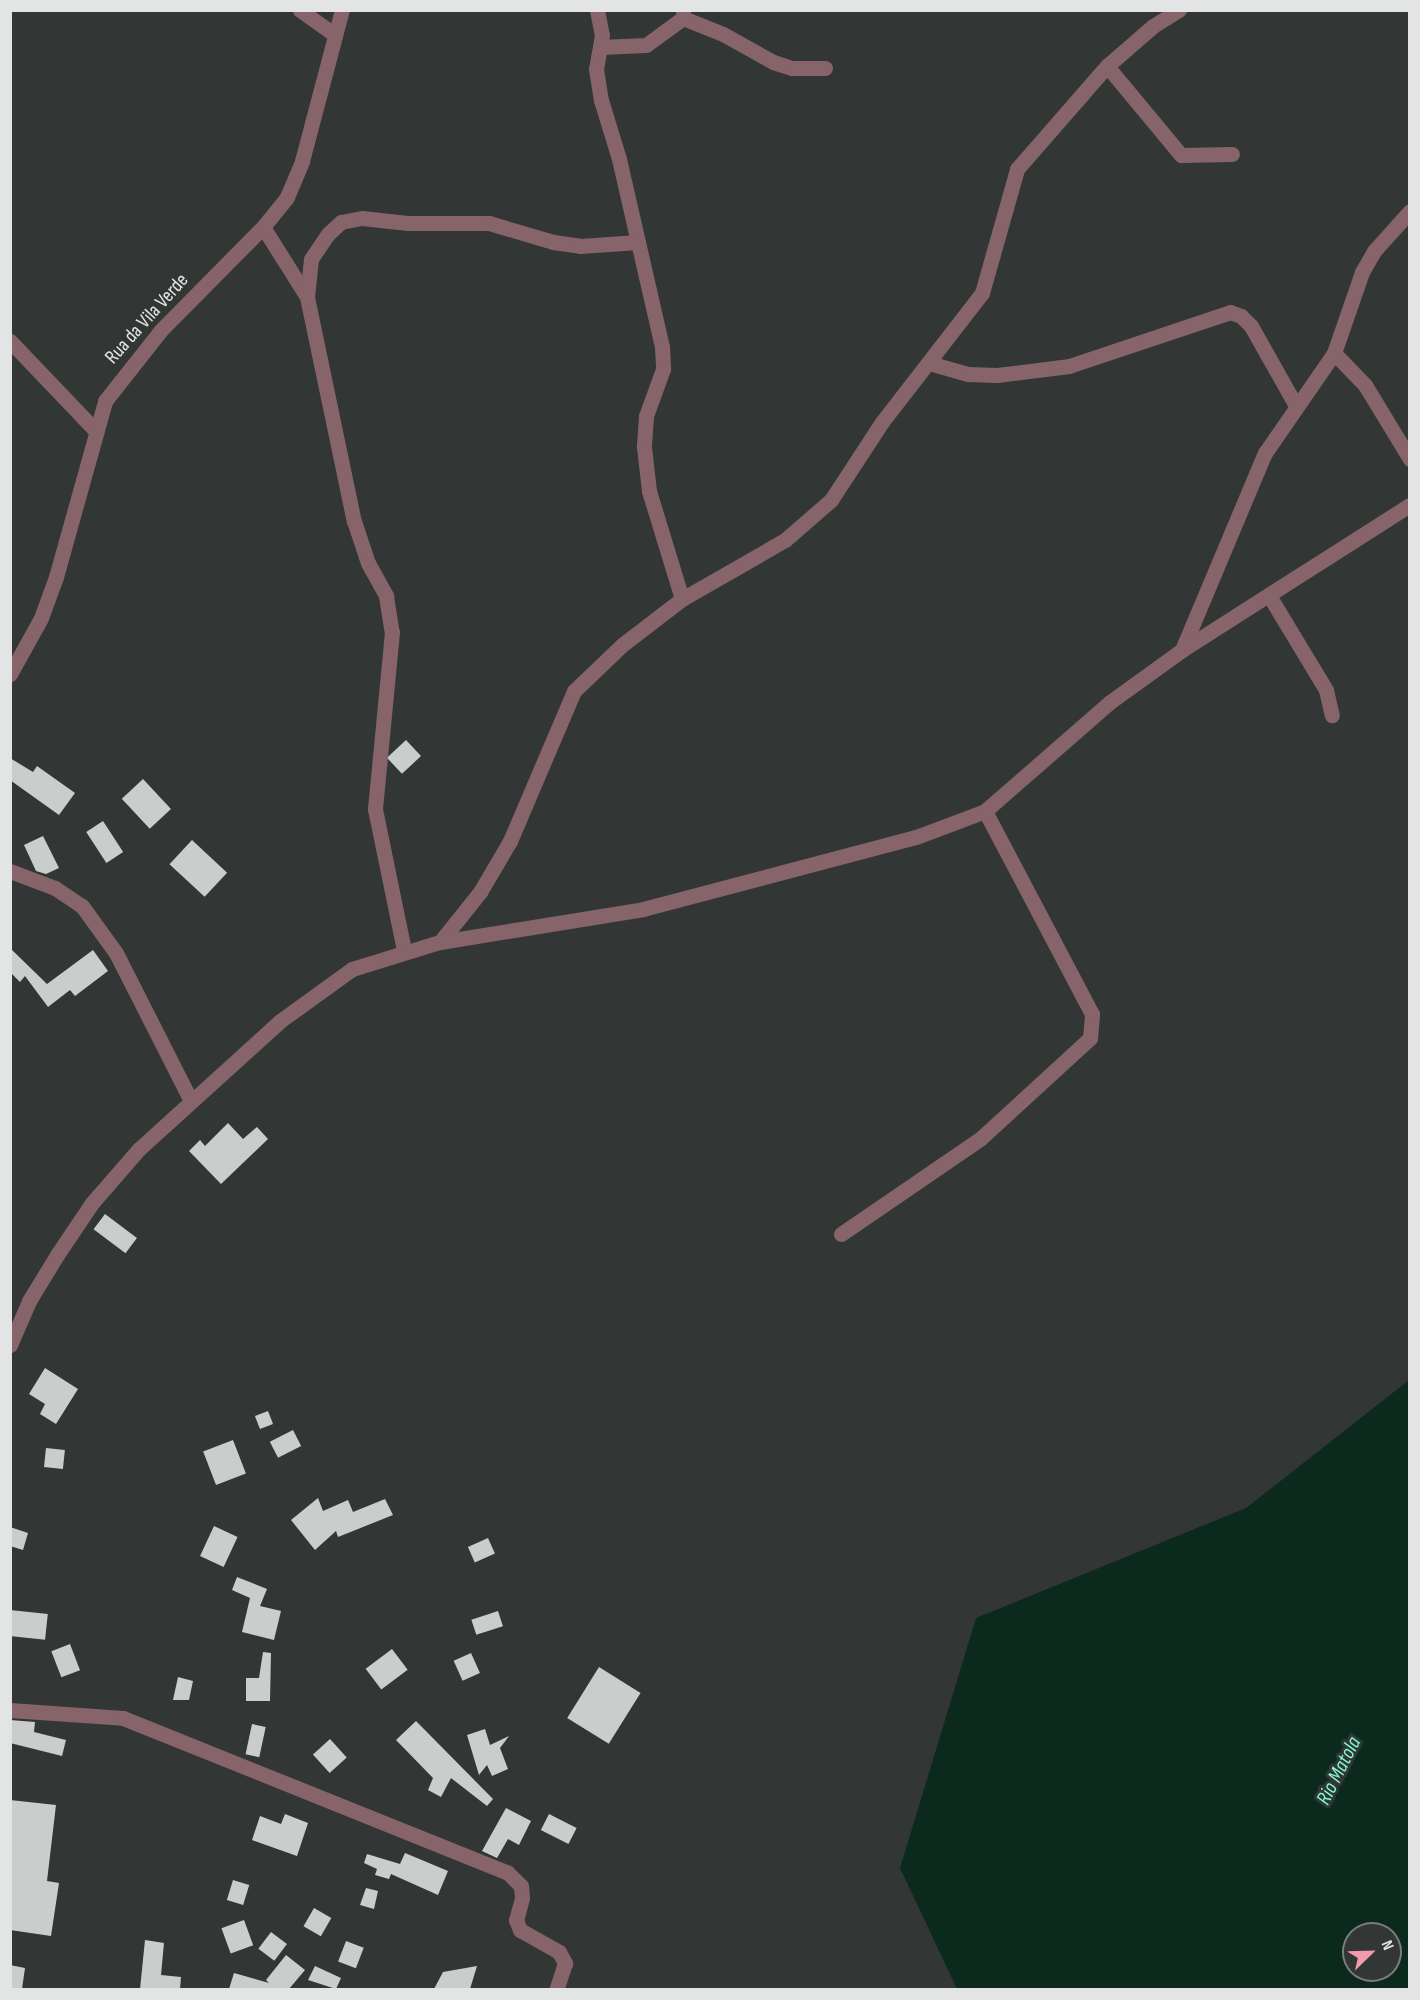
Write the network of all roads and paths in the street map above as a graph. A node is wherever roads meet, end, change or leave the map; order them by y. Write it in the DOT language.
graph roads {
  1 [pos="300,10"];
  2 [pos="342,10"];
  3 [pos="597,10"];
  4 [pos="1179,10"];
  5 [pos="683,14"];
  6 [pos="335,35"];
  7 [pos="600,47"];
  8 [pos="1107,66"];
  9 [pos="825,68"];
  10 [pos="1232,154"];
  11 [pos="1410,211"];
  12 [pos="263,227"];
  13 [pos="638,242"];
  14 [pos="307,297"];
  15 [pos="10,341"];
  16 [pos="1334,353"];
  17 [pos="928,363"];
  18 [pos="1296,406"];
  19 [pos="94,429"];
  20 [pos="1410,459"];
  21 [pos="1410,505"];
  22 [pos="1270,597"];
  23 [pos="682,599"];
  24 [pos="1182,650"];
  25 [pos="13,662"];
  26 [pos="1332,715"];
  27 [pos="985,811"];
  28 [pos="10,871"];
  29 [pos="440,942"];
  30 [pos="404,950"];
  31 [pos="191,1101"];
  32 [pos="841,1234"];
  33 [pos="10,1345"];
  34 [pos="10,1710"];
  35 [pos="556,1989"];
  1 -- 6 [label="street"];
  2 -- 6 [label="street, Rua da Vila Verde"];
  3 -- 7 [label="street"];
  4 -- 8 [label="street"];
  5 -- 7 [label="street"];
  5 -- 9 [label="street"];
  6 -- 12 [label="street, Rua da Vila Verde"];
  7 -- 13 [label="street"];
  8 -- 10 [label="street"];
  8 -- 17 [label="street"];
  11 -- 16 [label="street"];
  12 -- 14 [label="street"];
  12 -- 19 [label="street, Rua da Vila Verde"];
  13 -- 14 [label="street"];
  13 -- 23 [label="street"];
  14 -- 30 [label="street"];
  15 -- 19 [label="street"];
  16 -- 18 [label="street"];
  16 -- 20 [label="street"];
  17 -- 18 [label="street"];
  17 -- 23 [label="street"];
  18 -- 24 [label="street"];
  19 -- 25 [label="street, Rua da Vila Verde"];
  21 -- 22 [label="street"];
  22 -- 24 [label="street"];
  22 -- 26 [label="street"];
  23 -- 29 [label="street"];
  24 -- 27 [label="street"];
  27 -- 29 [label="street"];
  27 -- 32 [label="street"];
  28 -- 31 [label="street"];
  29 -- 30 [label="street"];
  30 -- 31 [label="street"];
  31 -- 33 [label="street"];
  34 -- 35 [label="street"];
}
